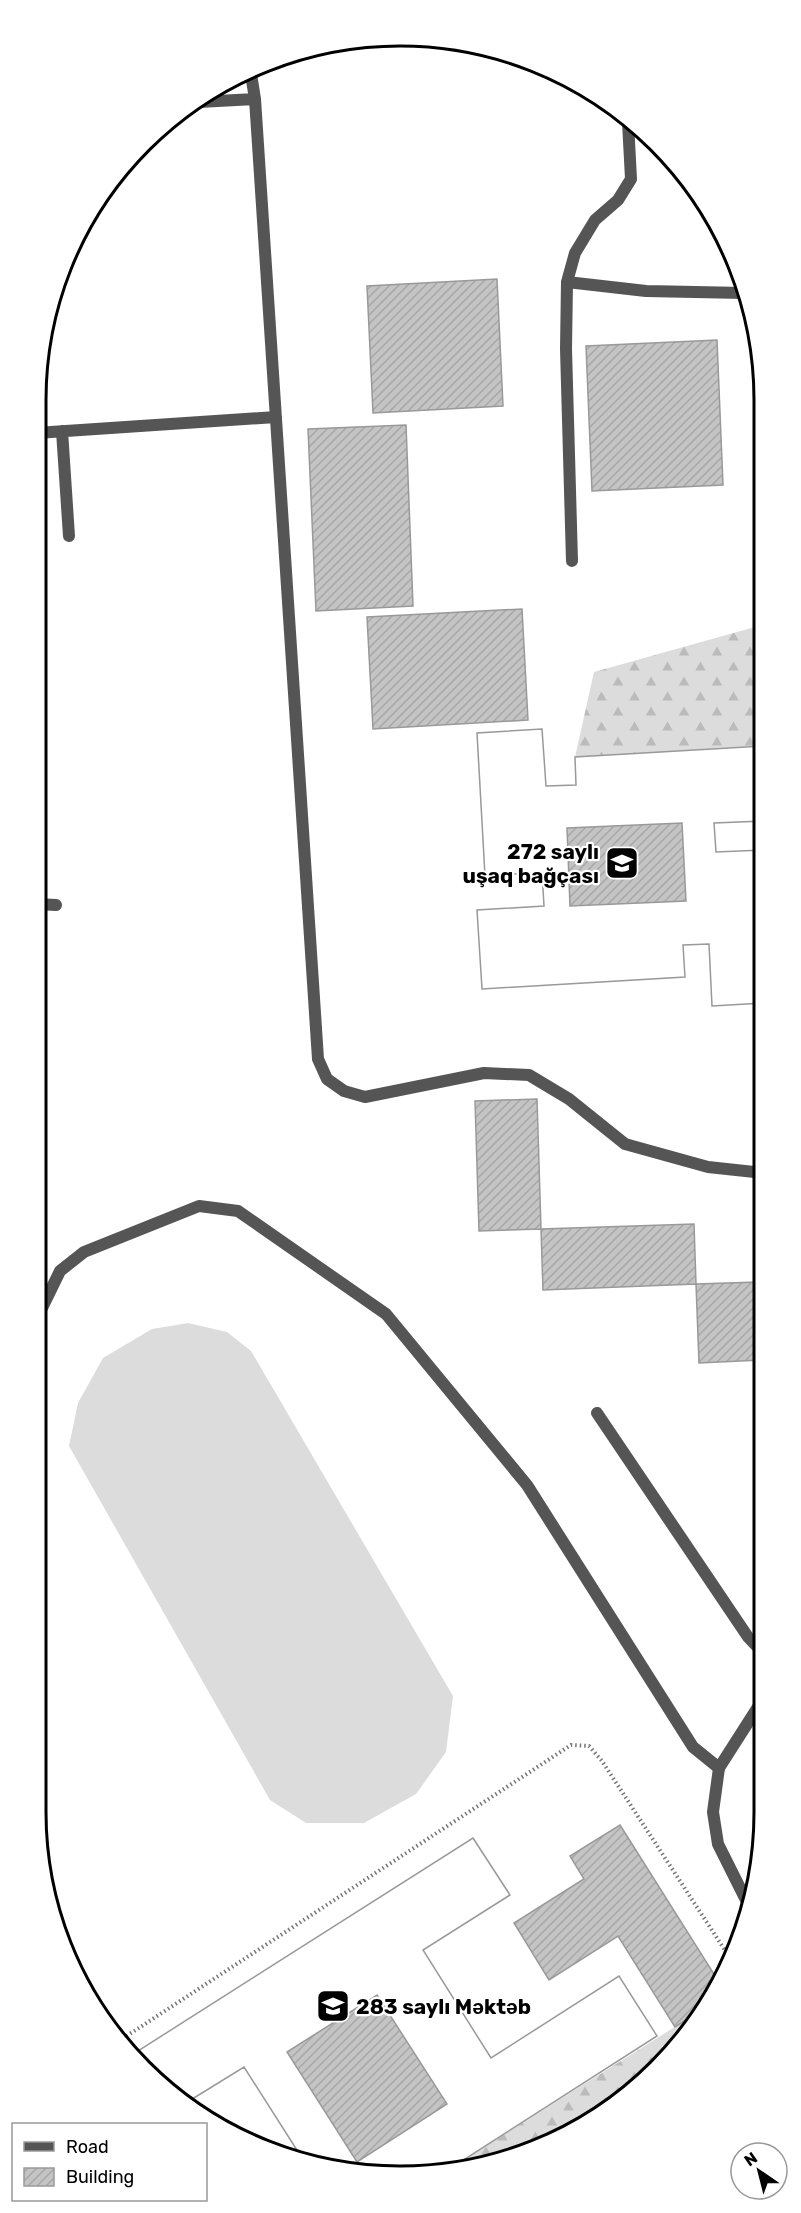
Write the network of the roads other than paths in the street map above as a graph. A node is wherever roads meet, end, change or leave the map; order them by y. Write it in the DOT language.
graph roads {
  1 [pos="252,79"];
  2 [pos="255,99"];
  3 [pos="212,101"];
  4 [pos="628,130"];
  5 [pos="567,282"];
  6 [pos="738,293"];
  7 [pos="276,417"];
  8 [pos="62,431"];
  9 [pos="46,432"];
  10 [pos="69,536"];
  11 [pos="572,561"];
  12 [pos="46,904"];
  13 [pos="56,904"];
  14 [pos="754,1172"];
  15 [pos="46,1300"];
  16 [pos="597,1413"];
  17 [pos="754,1643"];
  18 [pos="754,1713"];
  19 [pos="719,1768"];
  20 [pos="744,1896"];
  1 -- 2 [label="street"];
  2 -- 3 [label="street"];
  2 -- 7 [label="street"];
  4 -- 5 [label="street"];
  5 -- 6 [label="street"];
  5 -- 11 [label="street"];
  7 -- 8 [label="street"];
  7 -- 14 [label="street"];
  8 -- 9 [label="street"];
  8 -- 10 [label="street"];
  12 -- 13 [label="street"];
  15 -- 19 [label="street"];
  16 -- 17 [label="street"];
  18 -- 19 [label="street"];
  19 -- 20 [label="street"];
}
